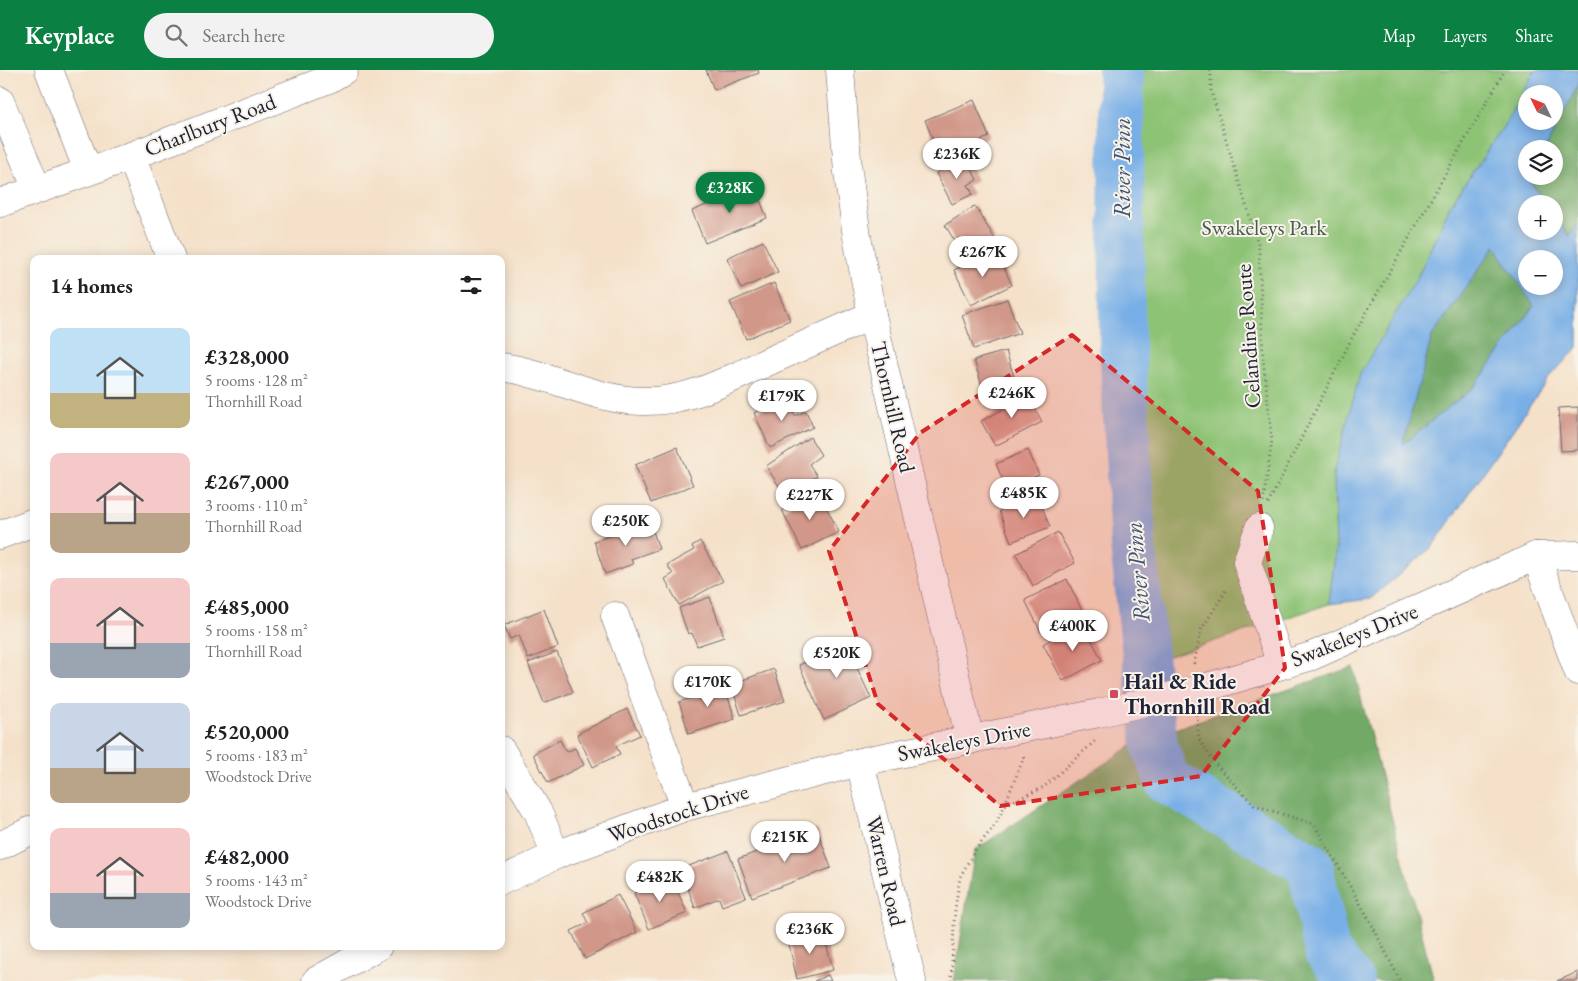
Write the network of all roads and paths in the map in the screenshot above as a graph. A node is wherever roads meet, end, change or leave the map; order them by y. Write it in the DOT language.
graph roads {
  1 [pos="49,70"];
  2 [pos="344,70"];
  3 [pos="840,70"];
  4 [pos="1210,70"];
  5 [pos="1505,70"];
  6 [pos="0,101"];
  7 [pos="131,156"];
  8 [pos="88,171"];
  9 [pos="37,190"];
  10 [pos="0,203"];
  11 [pos="169,255"];
  12 [pos="872,315"];
  13 [pos="505,368"];
  14 [pos="1263,514"];
  15 [pos="30,524"];
  16 [pos="0,535"];
  17 [pos="1578,555"];
  18 [pos="1536,556"];
  19 [pos="1247,562"];
  20 [pos="615,616"];
  21 [pos="1281,665"];
  22 [pos="1578,671"];
  23 [pos="1188,692"];
  24 [pos="1099,713"];
  25 [pos="970,740"];
  26 [pos="1026,751"];
  27 [pos="505,757"];
  28 [pos="860,762"];
  29 [pos="1005,805"];
  30 [pos="684,808"];
  31 [pos="30,830"];
  32 [pos="0,846"];
  33 [pos="556,855"];
  34 [pos="505,879"];
  35 [pos="361,950"];
  36 [pos="340,955"];
  37 [pos="316,981"];
  38 [pos="912,981"];
  39 [pos="951,981"];
  40 [pos="1400,981"];
  1 -- 8 [label="street"];
  2 -- 7 [label="street, Charlbury Road"];
  3 -- 12 [label="street, Thornhill Road"];
  4 -- 14 [label="path, Celandine Route"];
  5 -- 14 [label="path"];
  6 -- 9 [label="street"];
  7 -- 8 [label="street, Charlbury Road"];
  7 -- 11 [label="street"];
  8 -- 9 [label="street, Charlbury Road"];
  9 -- 10 [label="street, Charlbury Road"];
  12 -- 13 [label="street"];
  12 -- 25 [label="street, Thornhill Road"];
  14 -- 19 [label="street"];
  15 -- 16 [label="street"];
  17 -- 18 [label="street, Swakeleys Drive"];
  18 -- 21 [label="street, Swakeleys Drive"];
  18 -- 22 [label="street"];
  19 -- 21 [label="street"];
  19 -- 23 [label="path"];
  20 -- 30 [label="street"];
  21 -- 23 [label="street, Swakeleys Drive"];
  23 -- 24 [label="street, Swakeleys Drive"];
  23 -- 40 [label="path"];
  24 -- 25 [label="street, Swakeleys Drive"];
  24 -- 29 [label="path"];
  25 -- 28 [label="street, Swakeleys Drive"];
  26 -- 29 [label="path"];
  27 -- 33 [label="street"];
  28 -- 30 [label="street, Woodstock Drive"];
  28 -- 38 [label="street, Warren Road"];
  29 -- 39 [label="path"];
  30 -- 33 [label="street, Woodstock Drive"];
  31 -- 32 [label="street"];
  33 -- 34 [label="street, Woodstock Drive"];
  35 -- 36 [label="street"];
  36 -- 37 [label="street"];
}
